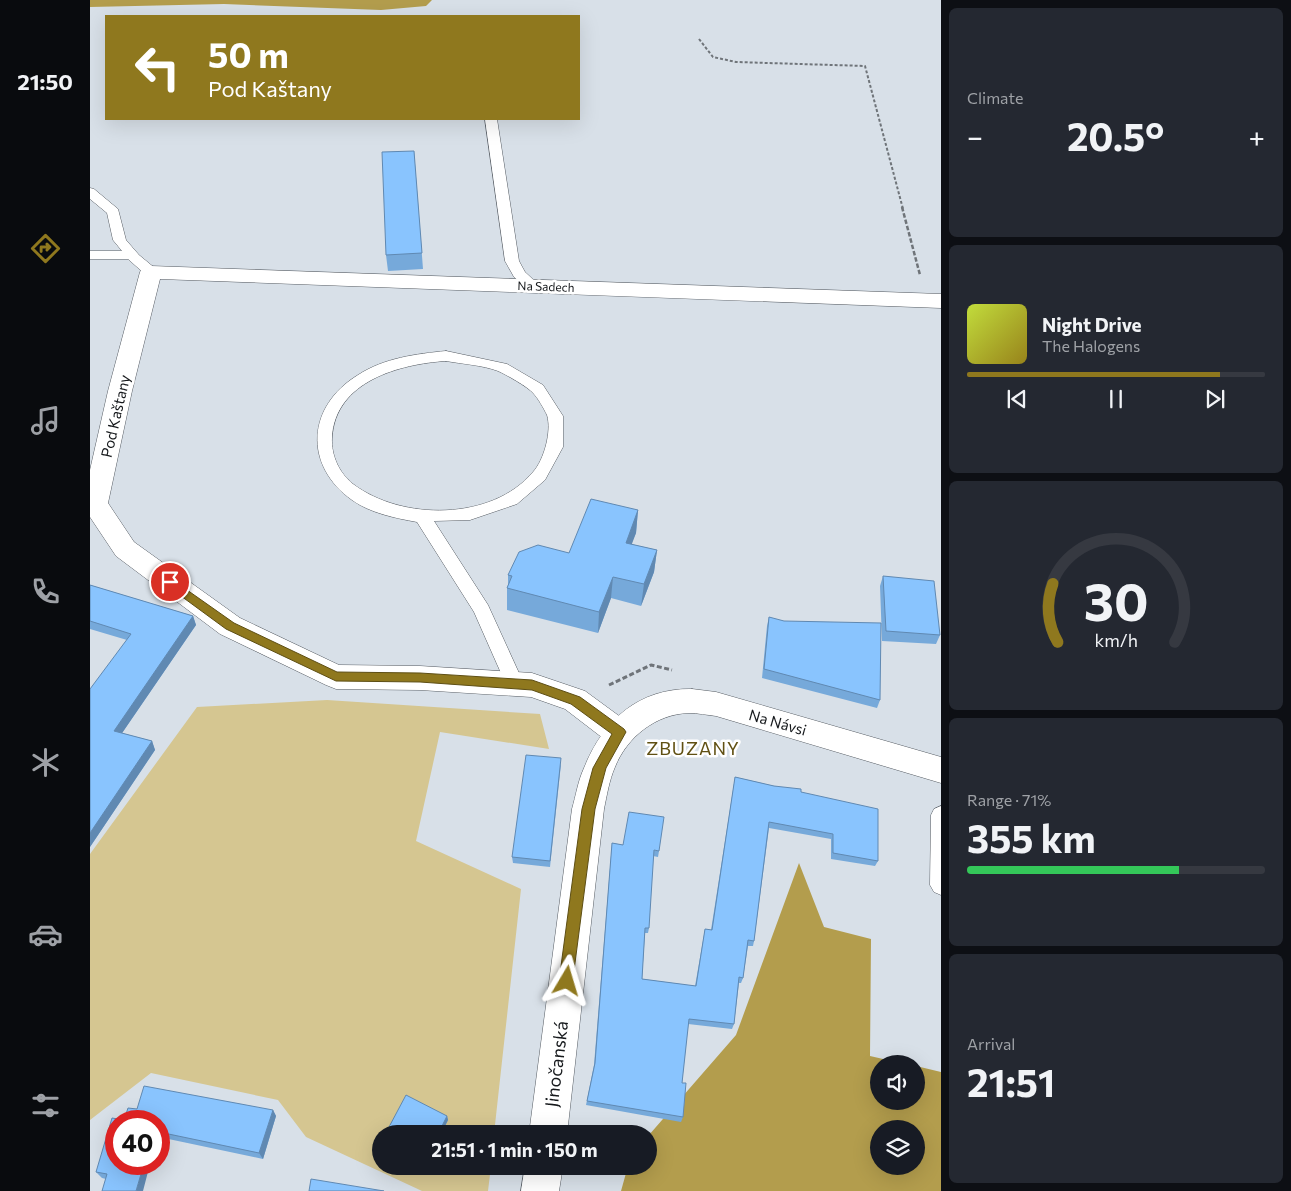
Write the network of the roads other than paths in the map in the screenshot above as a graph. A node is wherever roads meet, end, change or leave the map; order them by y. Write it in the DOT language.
graph roads {
  1 [pos="491,120"];
  2 [pos="90,192"];
  3 [pos="90,255"];
  4 [pos="131,255"];
  5 [pos="151,272"];
  6 [pos="532,285"];
  7 [pos="934,300"];
  8 [pos="422,516"];
  9 [pos="515,684"];
  10 [pos="620,732"];
  11 [pos="941,770"];
  12 [pos="941,815"];
  13 [pos="941,885"];
  14 [pos="549,1125"];
  15 [pos="543,1175"];
  16 [pos="540,1191"];
  1 -- 6 [label="lane"];
  2 -- 4 [label="lane"];
  3 -- 4 [label="lane"];
  4 -- 5 [label="lane"];
  5 -- 6 [label="street, Na Sadech"];
  5 -- 9 [label="street, Pod Kaštany"];
  6 -- 7 [label="street, Na Sadech"];
  8 -- 8 [label="lane"];
  8 -- 9 [label="lane"];
  9 -- 10 [label="street, Pod Kaštany"];
  10 -- 11 [label="street, Na Návsi"];
  10 -- 14 [label="street, Jinočanská"];
  12 -- 13 [label="lane"];
  15 -- 16 [label="street"];
}
